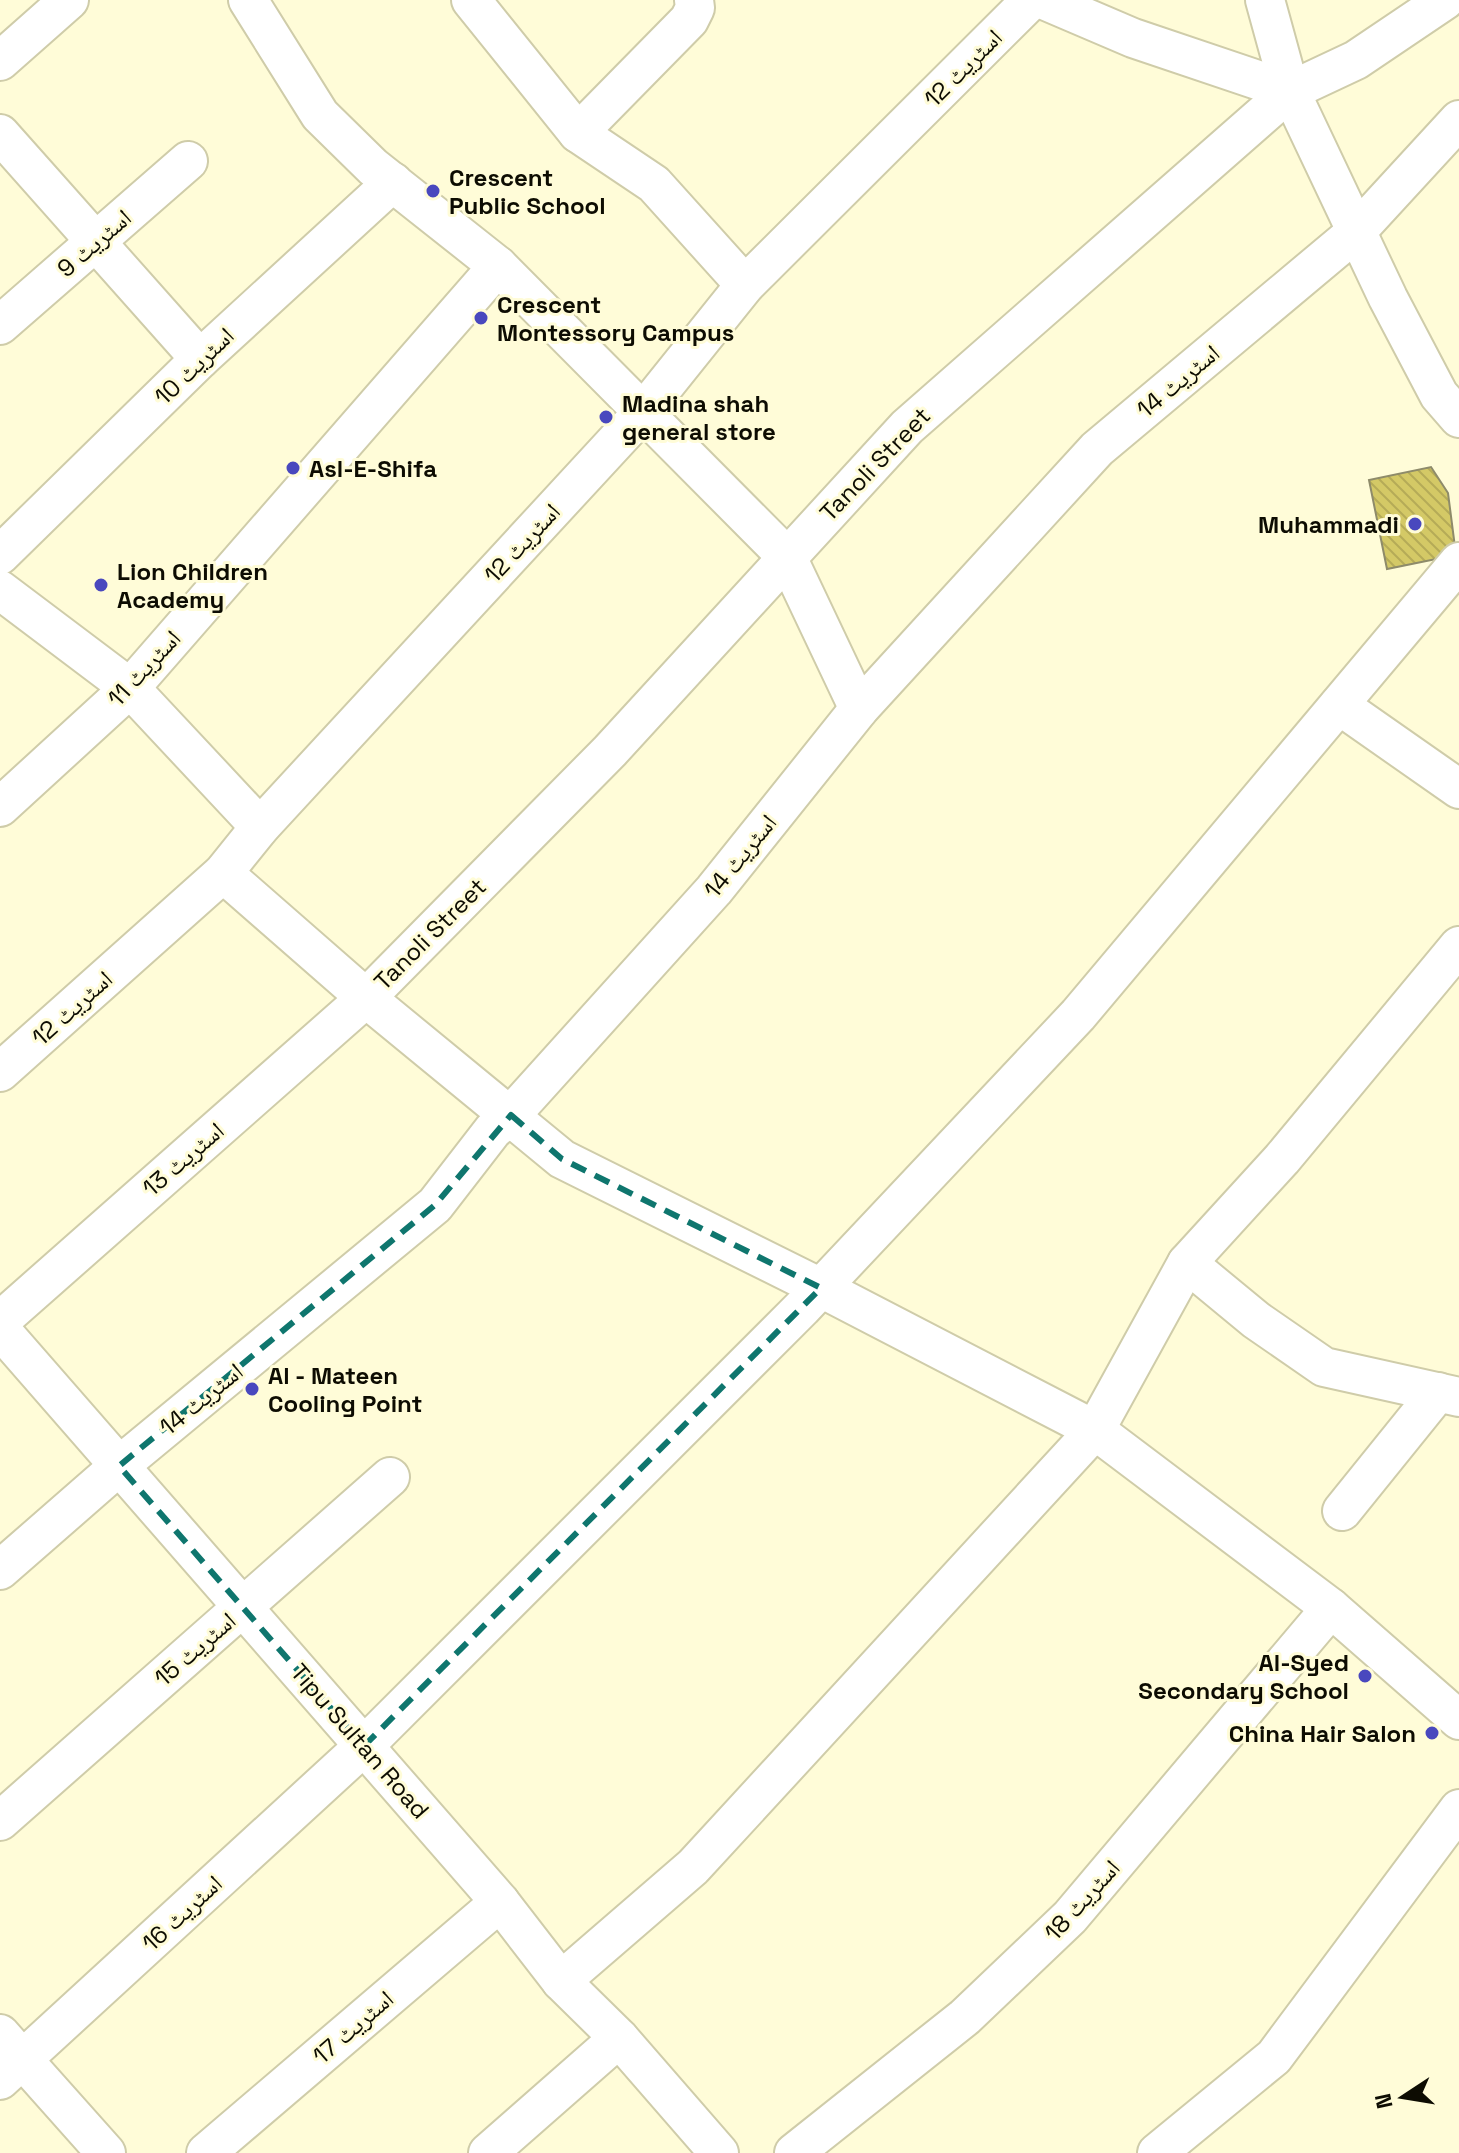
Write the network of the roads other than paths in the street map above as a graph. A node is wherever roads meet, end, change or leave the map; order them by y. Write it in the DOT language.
graph roads {
  1 [pos="69,0"];
  2 [pos="248,0"];
  3 [pos="471,0"];
  4 [pos="694,0"];
  5 [pos="1031,0"];
  6 [pos="1044,0"];
  7 [pos="1265,0"];
  8 [pos="1445,0"];
  9 [pos="0,61"];
  10 [pos="1290,91"];
  11 [pos="1459,120"];
  12 [pos="578,133"];
  13 [pos="0,134"];
  14 [pos="188,161"];
  15 [pos="393,182"];
  16 [pos="1356,232"];
  17 [pos="96,241"];
  18 [pos="498,266"];
  19 [pos="745,285"];
  20 [pos="0,325"];
  21 [pos="200,359"];
  22 [pos="644,411"];
  23 [pos="1459,418"];
  24 [pos="0,555"];
  25 [pos="787,557"];
  26 [pos="1459,562"];
  27 [pos="0,590"];
  28 [pos="130,688"];
  29 [pos="1339,705"];
  30 [pos="859,709"];
  31 [pos="1459,789"];
  32 [pos="0,807"];
  33 [pos="260,827"];
  34 [pos="223,873"];
  35 [pos="1459,946"];
  36 [pos="366,998"];
  37 [pos="0,1072"];
  38 [pos="511,1115"];
  39 [pos="1187,1263"];
  40 [pos="821,1288"];
  41 [pos="0,1321"];
  42 [pos="0,1329"];
  43 [pos="1449,1394"];
  44 [pos="1095,1430"];
  45 [pos="119,1466"];
  46 [pos="390,1477"];
  47 [pos="1342,1511"];
  48 [pos="0,1570"];
  49 [pos="242,1607"];
  50 [pos="1331,1608"];
  51 [pos="1459,1720"];
  52 [pos="364,1746"];
  53 [pos="1459,1809"];
  54 [pos="0,1821"];
  55 [pos="500,1902"];
  56 [pos="561,1981"];
  57 [pos="619,2038"];
  58 [pos="8,2058"];
  59 [pos="106,2153"];
  60 [pos="206,2153"];
  61 [pos="488,2153"];
  62 [pos="719,2153"];
  63 [pos="794,2153"];
  64 [pos="1157,2153"];
  1 -- 9 [label="street"];
  2 -- 15 [label="street"];
  3 -- 12 [label="street"];
  4 -- 12 [label="street"];
  5 -- 19 [label="street, اسٹریٹ 12"];
  6 -- 10 [label="street"];
  7 -- 10 [label="street"];
  8 -- 10 [label="street, Tanoli Street"];
  10 -- 16 [label="street"];
  10 -- 25 [label="street, Tanoli Street"];
  11 -- 16 [label="street, اسٹریٹ 14"];
  12 -- 19 [label="street"];
  13 -- 17 [label="street"];
  14 -- 17 [label="street, اسٹریٹ 9"];
  15 -- 18 [label="street"];
  15 -- 21 [label="street, اسٹریٹ 10"];
  16 -- 23 [label="street"];
  16 -- 30 [label="street, اسٹریٹ 14"];
  17 -- 20 [label="street, اسٹریٹ 9"];
  17 -- 21 [label="street"];
  18 -- 22 [label="street"];
  18 -- 28 [label="street, اسٹریٹ 11"];
  19 -- 22 [label="street, اسٹریٹ 12"];
  21 -- 24 [label="street, اسٹریٹ 10"];
  22 -- 25 [label="street"];
  22 -- 33 [label="street, اسٹریٹ 12"];
  25 -- 30 [label="street"];
  25 -- 36 [label="street, Tanoli Street"];
  26 -- 29 [label="street, اسٹریٹ 16"];
  27 -- 28 [label="street"];
  28 -- 32 [label="street, اسٹریٹ 11"];
  28 -- 33 [label="street"];
  29 -- 31 [label="street"];
  29 -- 40 [label="street, اسٹریٹ 16"];
  30 -- 38 [label="street, اسٹریٹ 14"];
  33 -- 34 [label="street, اسٹریٹ 12"];
  34 -- 36 [label="street"];
  34 -- 37 [label="street, اسٹریٹ 12"];
  35 -- 39 [label="street"];
  36 -- 38 [label="street"];
  36 -- 41 [label="street, اسٹریٹ 13"];
  38 -- 40 [label="street"];
  38 -- 45 [label="street, اسٹریٹ 14"];
  39 -- 43 [label="street"];
  39 -- 44 [label="street"];
  40 -- 44 [label="street"];
  40 -- 52 [label="street, اسٹریٹ 16"];
  42 -- 45 [label="street, Tipu Sultan Road"];
  43 -- 47 [label="street"];
  44 -- 50 [label="street"];
  44 -- 56 [label="street"];
  45 -- 48 [label="street, اسٹریٹ 14"];
  45 -- 49 [label="street, Tipu Sultan Road"];
  46 -- 49 [label="street, اسٹریٹ 15"];
  49 -- 52 [label="street, Tipu Sultan Road"];
  49 -- 54 [label="street, اسٹریٹ 15"];
  50 -- 51 [label="street"];
  50 -- 63 [label="street, اسٹریٹ 18"];
  52 -- 55 [label="street, Tipu Sultan Road"];
  52 -- 58 [label="street, اسٹریٹ 16"];
  53 -- 64 [label="street"];
  55 -- 56 [label="street, Tipu Sultan Road"];
  55 -- 60 [label="street, اسٹریٹ 17"];
  56 -- 57 [label="street, Tipu Sultan Road"];
  57 -- 61 [label="street"];
  57 -- 62 [label="street, Tipu Sultan Road"];
  58 -- 59 [label="street"];
}
